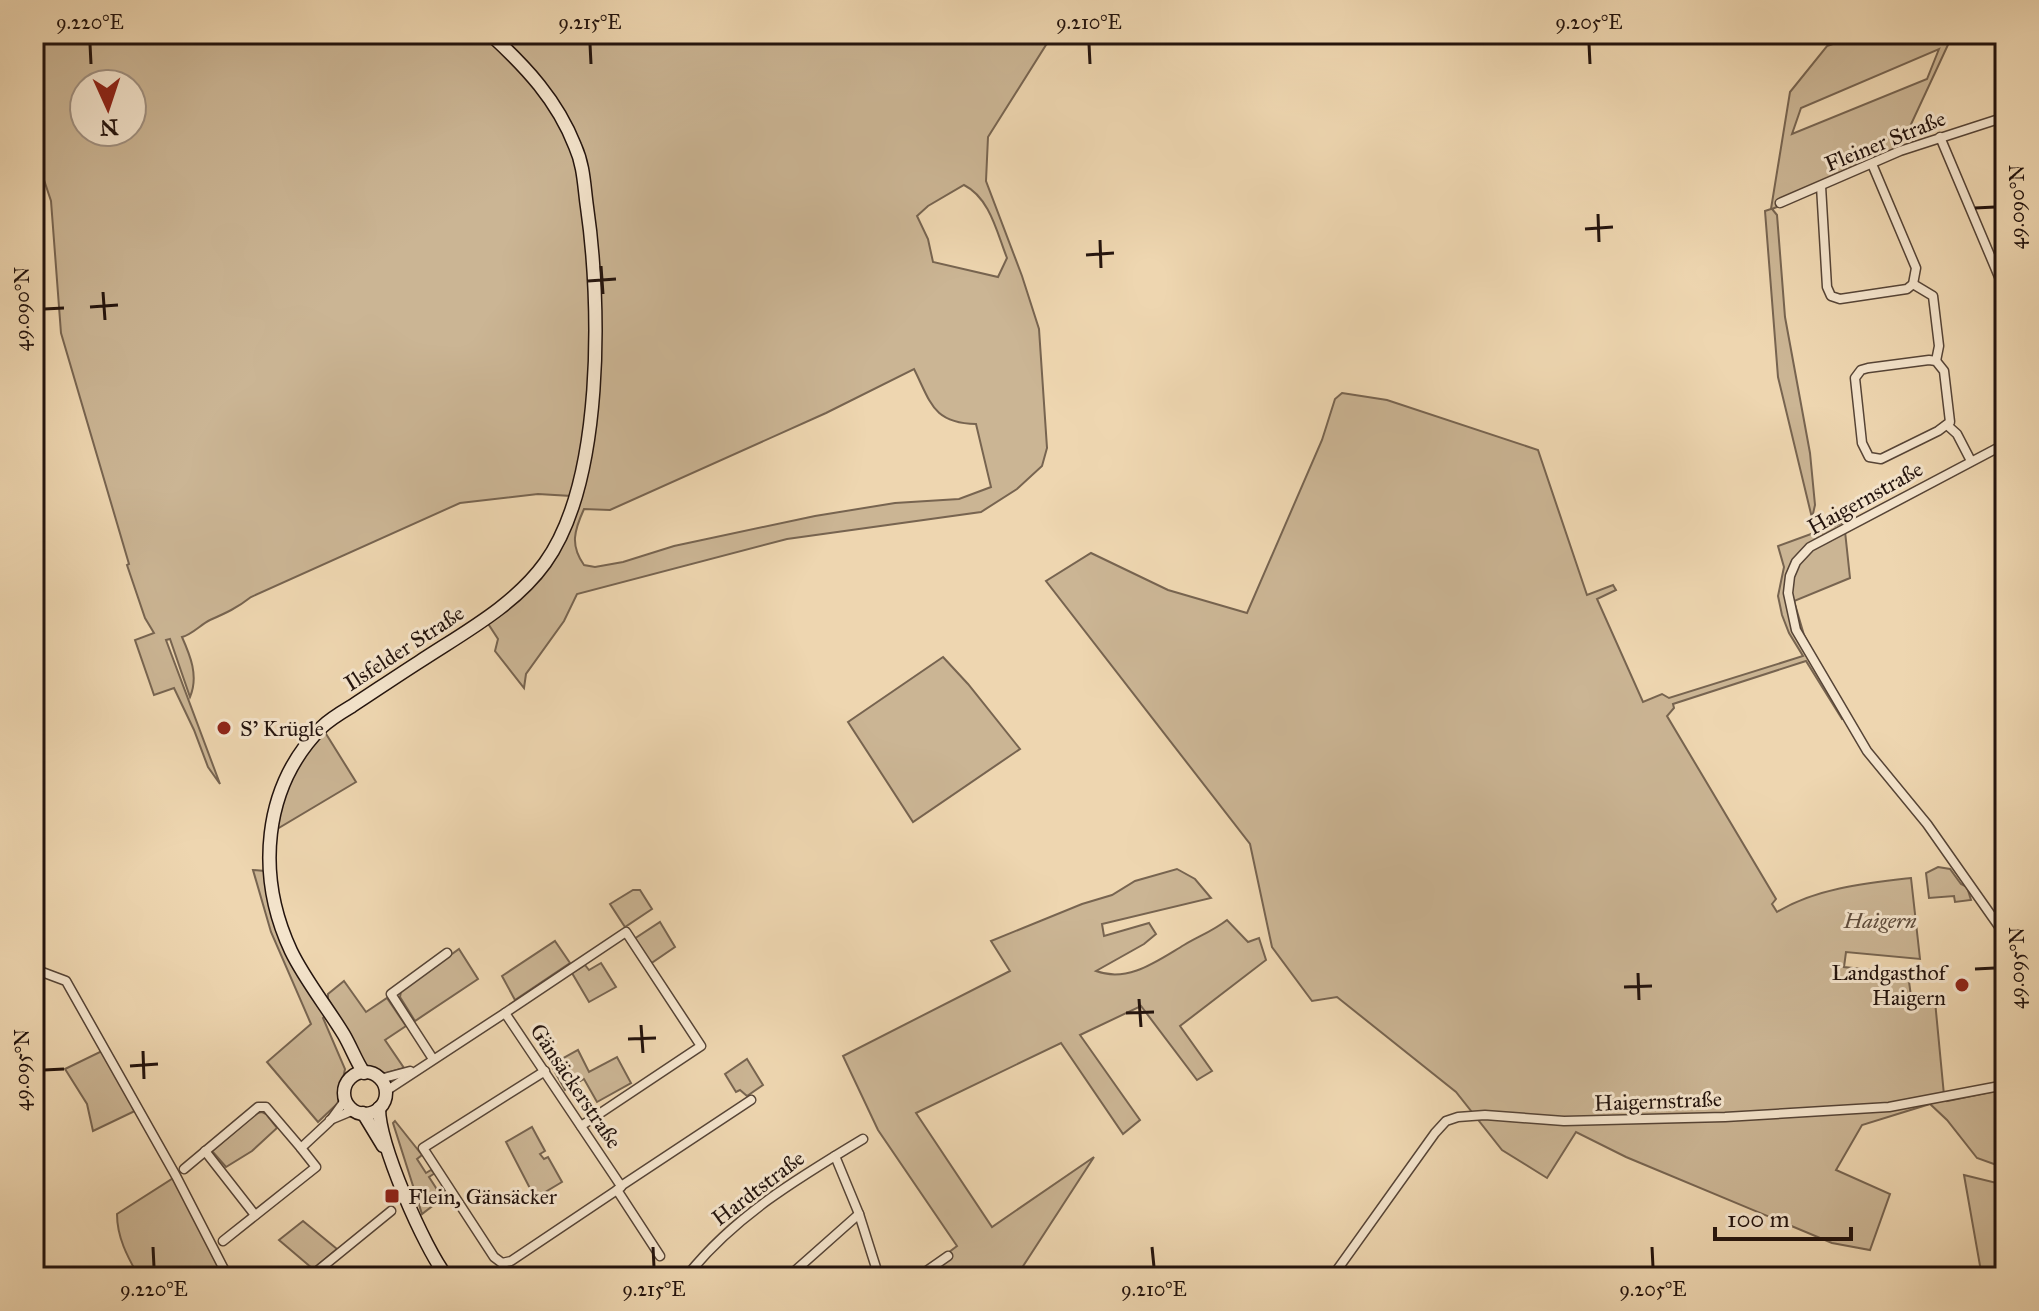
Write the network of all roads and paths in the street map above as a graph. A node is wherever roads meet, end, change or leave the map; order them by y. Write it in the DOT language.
graph roads {
  1 [pos="490,34"];
  2 [pos="2005,117"];
  3 [pos="1940,137"];
  4 [pos="1872,164"];
  5 [pos="1821,186"];
  6 [pos="1780,203"];
  7 [pos="2001,265"];
  8 [pos="1913,284"];
  9 [pos="2005,291"];
  10 [pos="1936,361"];
  11 [pos="1947,425"];
  12 [pos="2005,444"];
  13 [pos="1971,461"];
  14 [pos="2005,935"];
  15 [pos="447,953"];
  16 [pos="34,969"];
  17 [pos="505,1013"];
  18 [pos="433,1059"];
  19 [pos="545,1071"];
  20 [pos="358,1075"];
  21 [pos="383,1085"];
  22 [pos="2005,1085"];
  23 [pos="751,1100"];
  24 [pos="354,1108"];
  25 [pos="379,1108"];
  26 [pos="581,1126"];
  27 [pos="863,1139"];
  28 [pos="301,1148"];
  29 [pos="205,1151"];
  30 [pos="835,1156"];
  31 [pos="394,1166"];
  32 [pos="184,1169"];
  33 [pos="619,1188"];
  34 [pos="391,1211"];
  35 [pos="859,1214"];
  36 [pos="255,1215"];
  37 [pos="223,1241"];
  38 [pos="660,1256"];
  39 [pos="948,1256"];
  40 [pos="228,1277"];
  41 [pos="310,1277"];
  42 [pos="447,1277"];
  43 [pos="686,1277"];
  44 [pos="788,1277"];
  45 [pos="879,1277"];
  46 [pos="918,1277"];
  47 [pos="1332,1277"];
  1 -- 20 [label="main road, Ilsfelder Straße"];
  2 -- 3 [label="street, Fleiner Straße"];
  3 -- 4 [label="street, Fleiner Straße"];
  3 -- 7 [label="street"];
  4 -- 5 [label="street, Fleiner Straße"];
  4 -- 8 [label="street"];
  5 -- 6 [label="street, Fleiner Straße"];
  5 -- 8 [label="street"];
  7 -- 9 [label="street"];
  8 -- 10 [label="street"];
  10 -- 11 [label="street"];
  10 -- 11 [label="street"];
  11 -- 13 [label="street"];
  12 -- 13 [label="street, Haigernstraße"];
  13 -- 14 [label="street, Haigernstraße"];
  15 -- 18 [label="street"];
  16 -- 40 [label="street"];
  17 -- 18 [label="street, Gänsäckerstraße"];
  17 -- 19 [label="street, Gänsäckerstraße"];
  17 -- 26 [label="street"];
  18 -- 21 [label="street, Gänsäckerstraße"];
  19 -- 26 [label="street, Gänsäckerstraße"];
  19 -- 33 [label="street"];
  20 -- 21 [label="main road"];
  20 -- 24 [label="main road"];
  21 -- 25 [label="main road"];
  22 -- 47 [label="street, Haigernstraße"];
  23 -- 33 [label="street"];
  24 -- 25 [label="main road"];
  24 -- 28 [label="street"];
  24 -- 31 [label="main road"];
  25 -- 31 [label="main road"];
  26 -- 33 [label="street, Gänsäckerstraße"];
  27 -- 30 [label="street, Hardtstraße"];
  28 -- 29 [label="street"];
  28 -- 36 [label="street"];
  29 -- 32 [label="street"];
  29 -- 36 [label="street"];
  30 -- 35 [label="street"];
  30 -- 43 [label="street, Hardtstraße"];
  31 -- 42 [label="main road"];
  33 -- 38 [label="street, Gänsäckerstraße"];
  34 -- 41 [label="street"];
  35 -- 44 [label="street"];
  35 -- 45 [label="street"];
  36 -- 37 [label="street"];
  39 -- 46 [label="street"];
}
